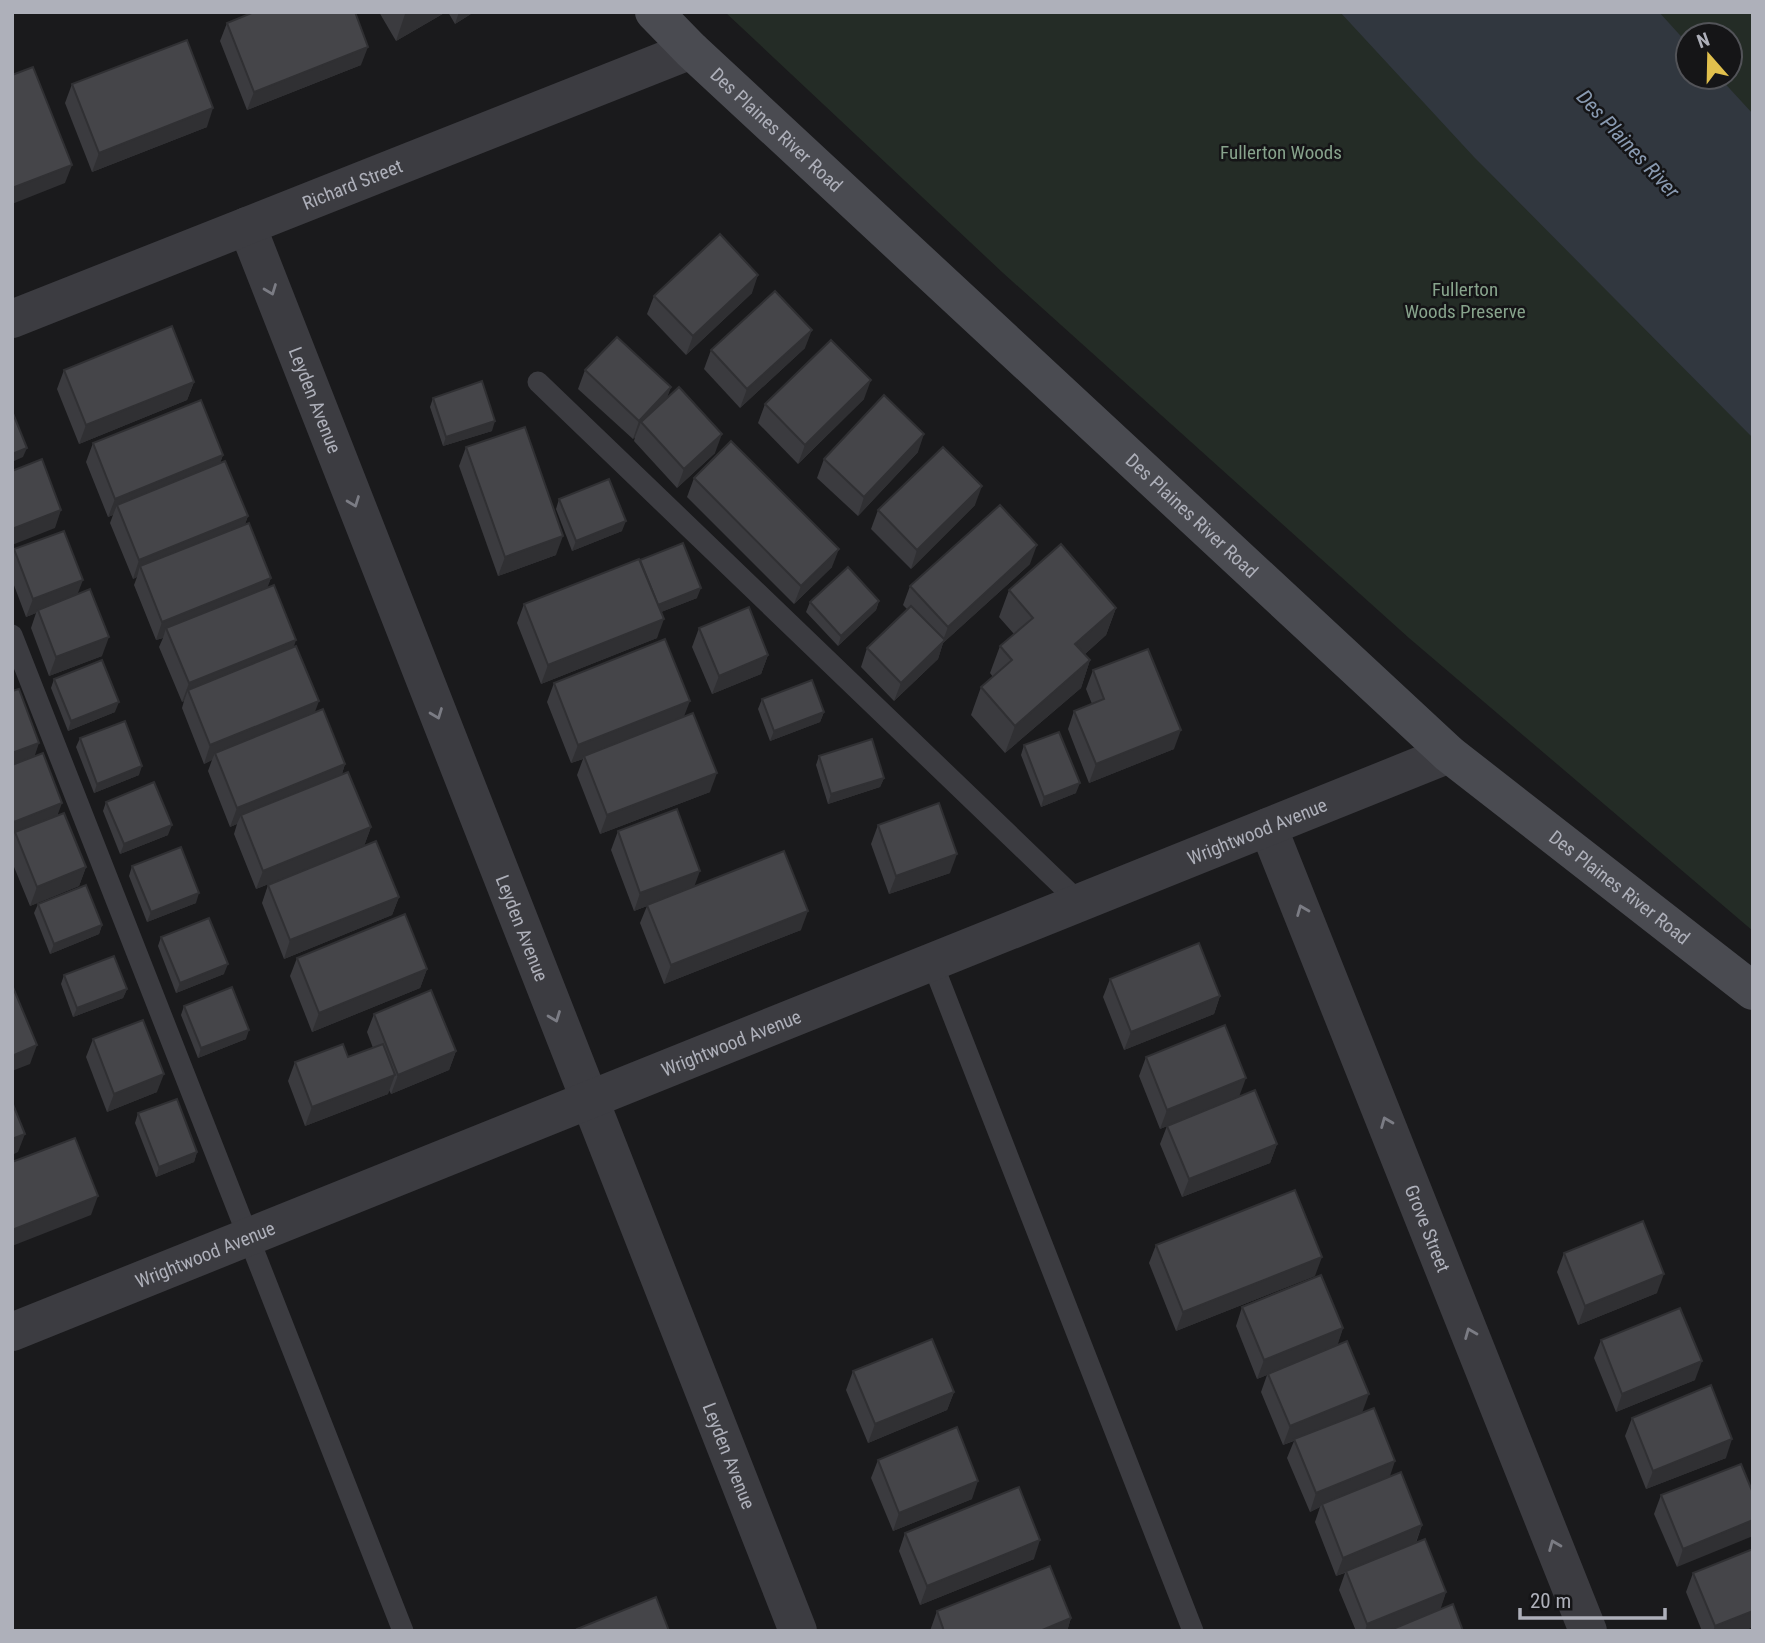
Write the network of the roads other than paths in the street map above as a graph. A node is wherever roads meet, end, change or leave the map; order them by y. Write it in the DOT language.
graph roads {
  1 [pos="654,12"];
  2 [pos="691,50"];
  3 [pos="247,226"];
  4 [pos="12,319"];
  5 [pos="538,382"];
  6 [pos="12,635"];
  7 [pos="1449,754"];
  8 [pos="1268,827"];
  9 [pos="1080,903"];
  10 [pos="932,962"];
  11 [pos="1753,991"];
  12 [pos="587,1101"];
  13 [pos="249,1237"];
  14 [pos="12,1332"];
  15 [pos="403,1631"];
  16 [pos="798,1631"];
  17 [pos="1194,1631"];
  18 [pos="1588,1631"];
  1 -- 2 [label="main road, Des Plaines River Road"];
  2 -- 3 [label="street, Richard Street"];
  2 -- 7 [label="main road, Des Plaines River Road"];
  3 -- 4 [label="street, Richard Street"];
  3 -- 12 [label="street, Leyden Avenue, one-way"];
  5 -- 9 [label="lane"];
  6 -- 13 [label="lane"];
  7 -- 8 [label="street, Wrightwood Avenue"];
  7 -- 11 [label="main road, Des Plaines River Road"];
  8 -- 9 [label="street, Wrightwood Avenue"];
  18 -- 8 [label="street, Grove Street, one-way"];
  9 -- 10 [label="street, Wrightwood Avenue"];
  10 -- 12 [label="street, Wrightwood Avenue"];
  10 -- 17 [label="lane"];
  12 -- 13 [label="street, Wrightwood Avenue"];
  12 -- 16 [label="street, Leyden Avenue"];
  13 -- 14 [label="street, Wrightwood Avenue"];
  13 -- 15 [label="lane"];
}
